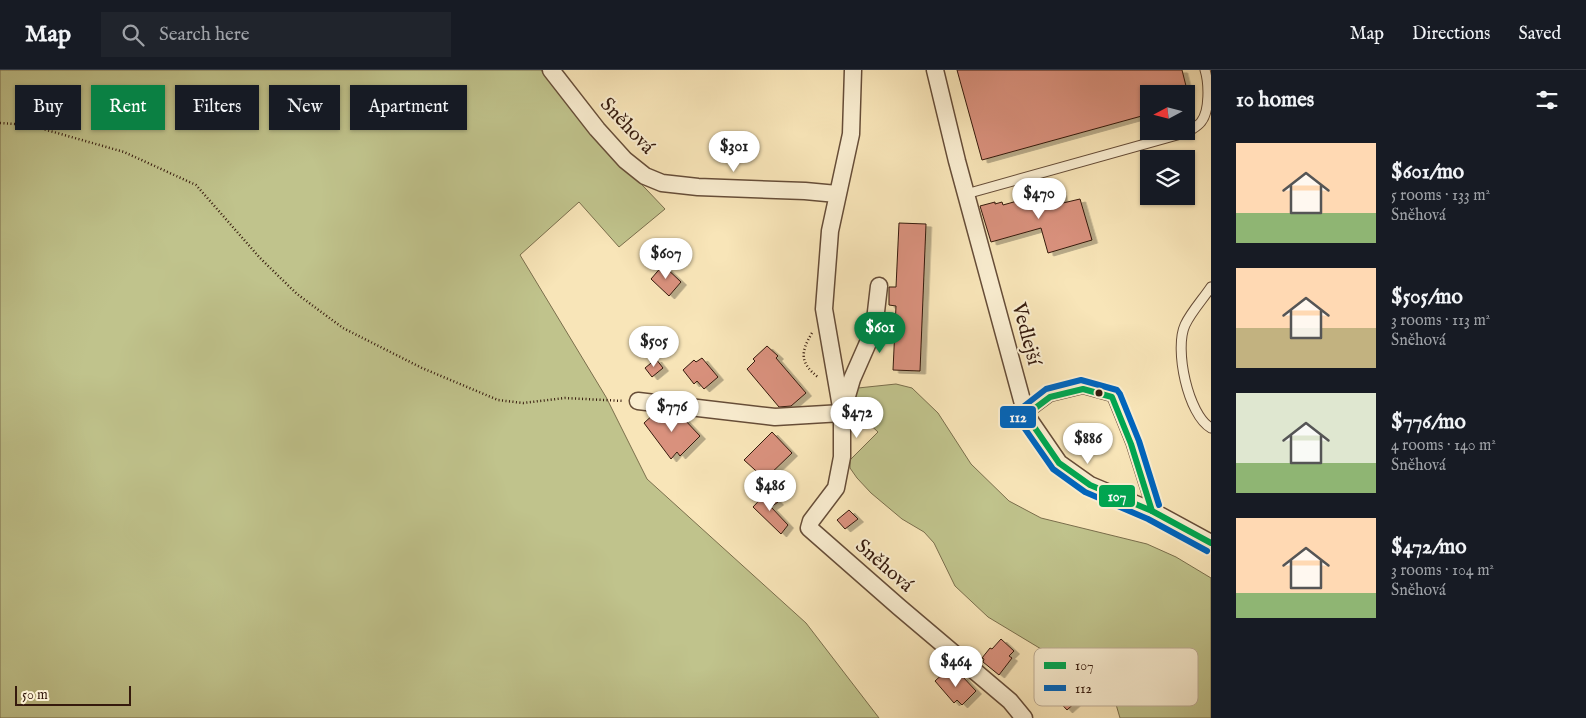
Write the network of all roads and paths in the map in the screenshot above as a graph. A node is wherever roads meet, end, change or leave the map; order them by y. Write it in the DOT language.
graph roads {
  1 [pos="551,70"];
  2 [pos="853,70"];
  3 [pos="935,70"];
  4 [pos="1205,70"];
  5 [pos="0,122"];
  6 [pos="837,194"];
  7 [pos="966,194"];
  8 [pos="880,286"];
  9 [pos="1211,287"];
  10 [pos="638,401"];
  11 [pos="842,413"];
  12 [pos="1026,415"];
  13 [pos="1211,428"];
  14 [pos="1152,511"];
  15 [pos="1211,543"];
  16 [pos="1024,718"];
  1 -- 6 [label="street, Sněhová"];
  2 -- 6 [label="street, Sněhová"];
  3 -- 7 [label="street, Vedlejší"];
  4 -- 7 [label="lane"];
  5 -- 10 [label="path"];
  6 -- 11 [label="street, Sněhová"];
  7 -- 12 [label="street, Vedlejší"];
  8 -- 11 [label="street, Sněhová"];
  9 -- 13 [label="lane"];
  10 -- 11 [label="street"];
  11 -- 16 [label="street, Sněhová"];
  12 -- 14 [label="street, Vedlejší"];
  12 -- 14 [label="lane"];
  14 -- 15 [label="street, Vedlejší"];
}
